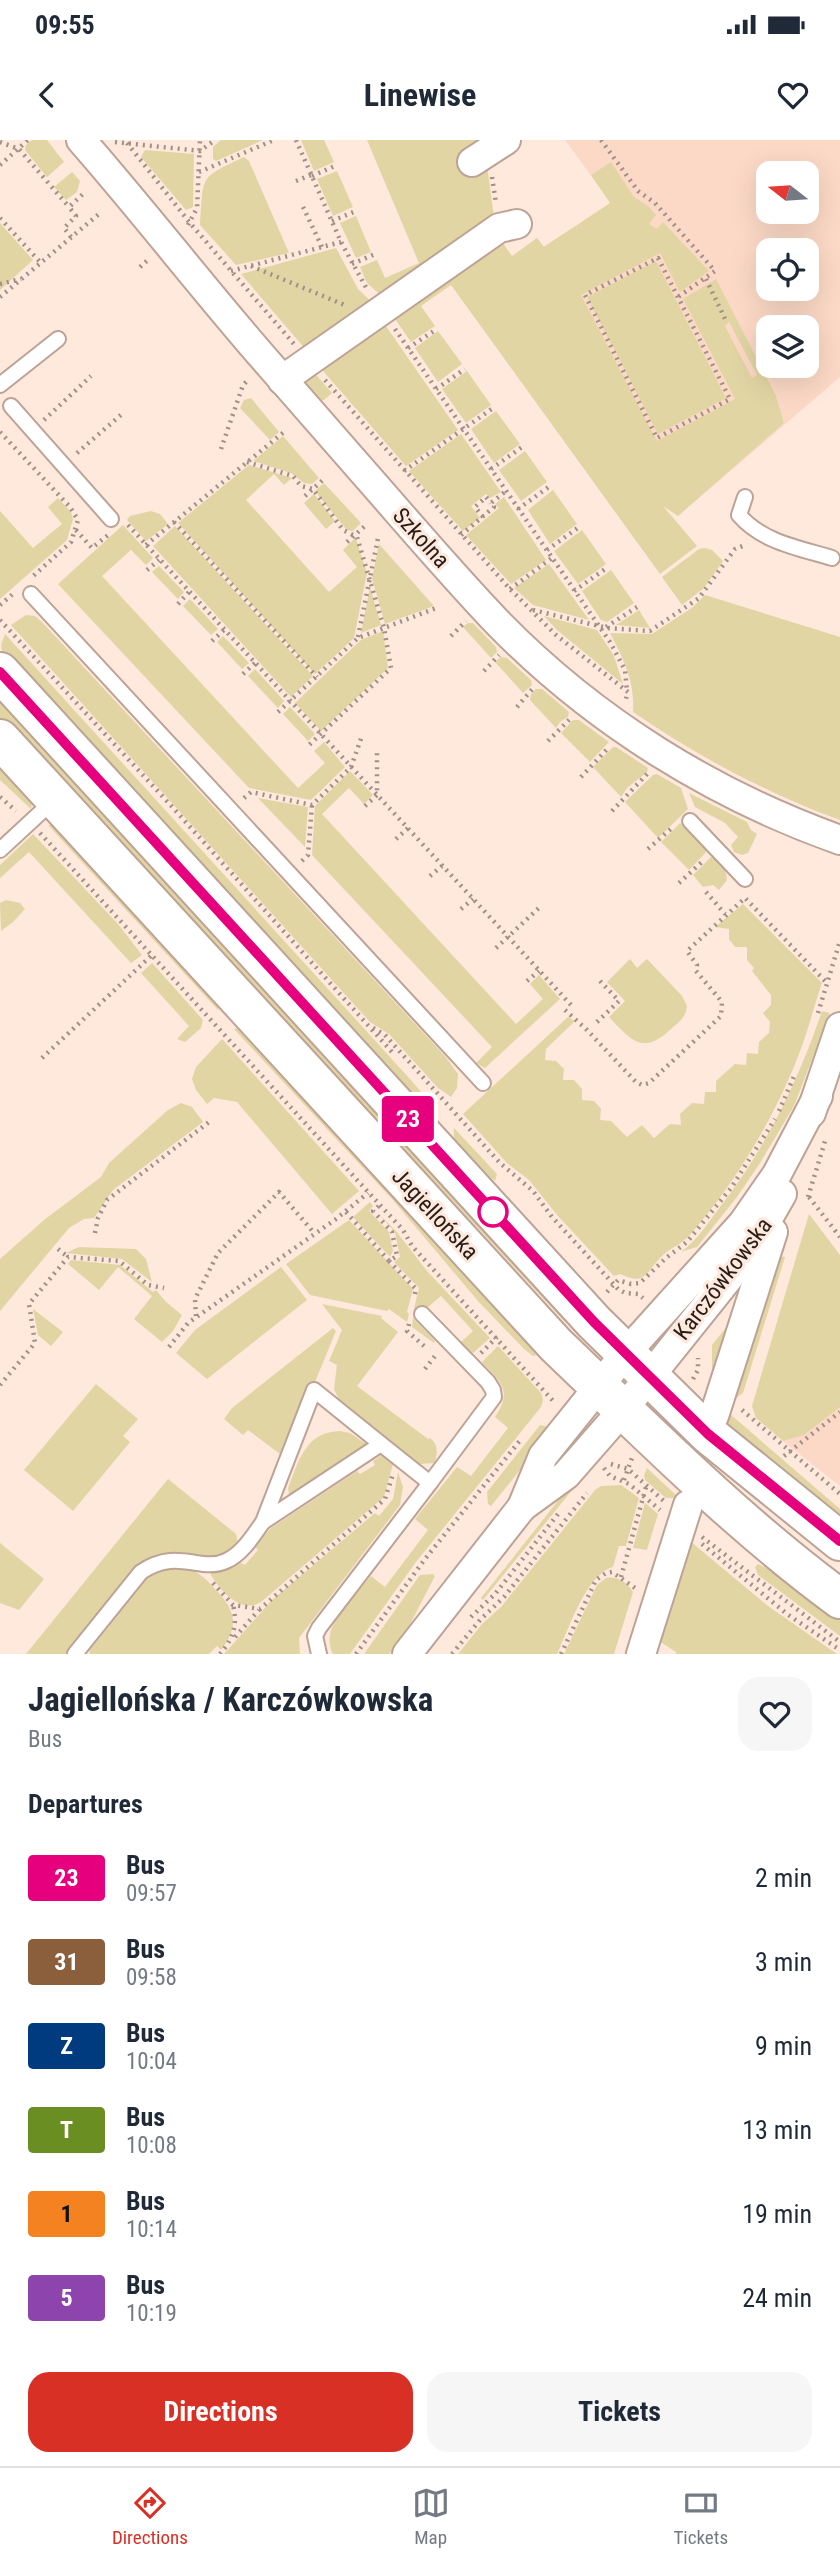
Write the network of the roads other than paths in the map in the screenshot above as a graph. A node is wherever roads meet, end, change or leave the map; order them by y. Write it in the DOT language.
graph roads {
  1 [pos="82,140"];
  2 [pos="508,226"];
  3 [pos="58,340"];
  4 [pos="275,371"];
  5 [pos="0,385"];
  6 [pos="11,406"];
  7 [pos="745,497"];
  8 [pos="117,523"];
  9 [pos="832,558"];
  10 [pos="25,591"];
  11 [pos="0,672"];
  12 [pos="0,739"];
  13 [pos="42,811"];
  14 [pos="690,821"];
  15 [pos="840,840"];
  16 [pos="0,850"];
  17 [pos="745,878"];
  18 [pos="829,1021"];
  19 [pos="483,1083"];
  20 [pos="818,1096"];
  21 [pos="779,1202"];
  22 [pos="422,1314"];
  23 [pos="637,1366"];
  24 [pos="610,1399"];
  25 [pos="718,1404"];
  26 [pos="381,1444"];
  27 [pos="430,1483"];
  28 [pos="684,1516"];
  29 [pos="263,1522"];
  30 [pos="840,1541"];
  31 [pos="840,1599"];
  32 [pos="75,1654"];
  33 [pos="319,1654"];
  34 [pos="407,1654"];
  35 [pos="641,1654"];
  1 -- 4 [label="street, Szkolna"];
  2 -- 4 [label="street"];
  3 -- 5 [label="lane"];
  4 -- 15 [label="street, Szkolna"];
  6 -- 8 [label="lane"];
  7 -- 9 [label="lane"];
  10 -- 19 [label="lane"];
  11 -- 23 [label="street, Jagiellońska"];
  12 -- 13 [label="street, Jagiellońska"];
  13 -- 16 [label="lane"];
  13 -- 24 [label="street, Jagiellońska"];
  14 -- 17 [label="lane"];
  18 -- 20 [label="street, Karczówkowska"];
  20 -- 21 [label="street, Karczówkowska"];
  20 -- 23 [label="street, Karczówkowska"];
  21 -- 23 [label="street, Karczówkowska"];
  21 -- 25 [label="street"];
  22 -- 27 [label="lane"];
  23 -- 24 [label="street, Karczówkowska"];
  23 -- 30 [label="street, Jagiellońska"];
  24 -- 31 [label="street, Jagiellońska"];
  24 -- 34 [label="street, Karczówkowska"];
  26 -- 27 [label="lane"];
  26 -- 29 [label="lane"];
  26 -- 29 [label="lane"];
  27 -- 33 [label="lane"];
  28 -- 35 [label="street"];
  29 -- 32 [label="lane"];
}
